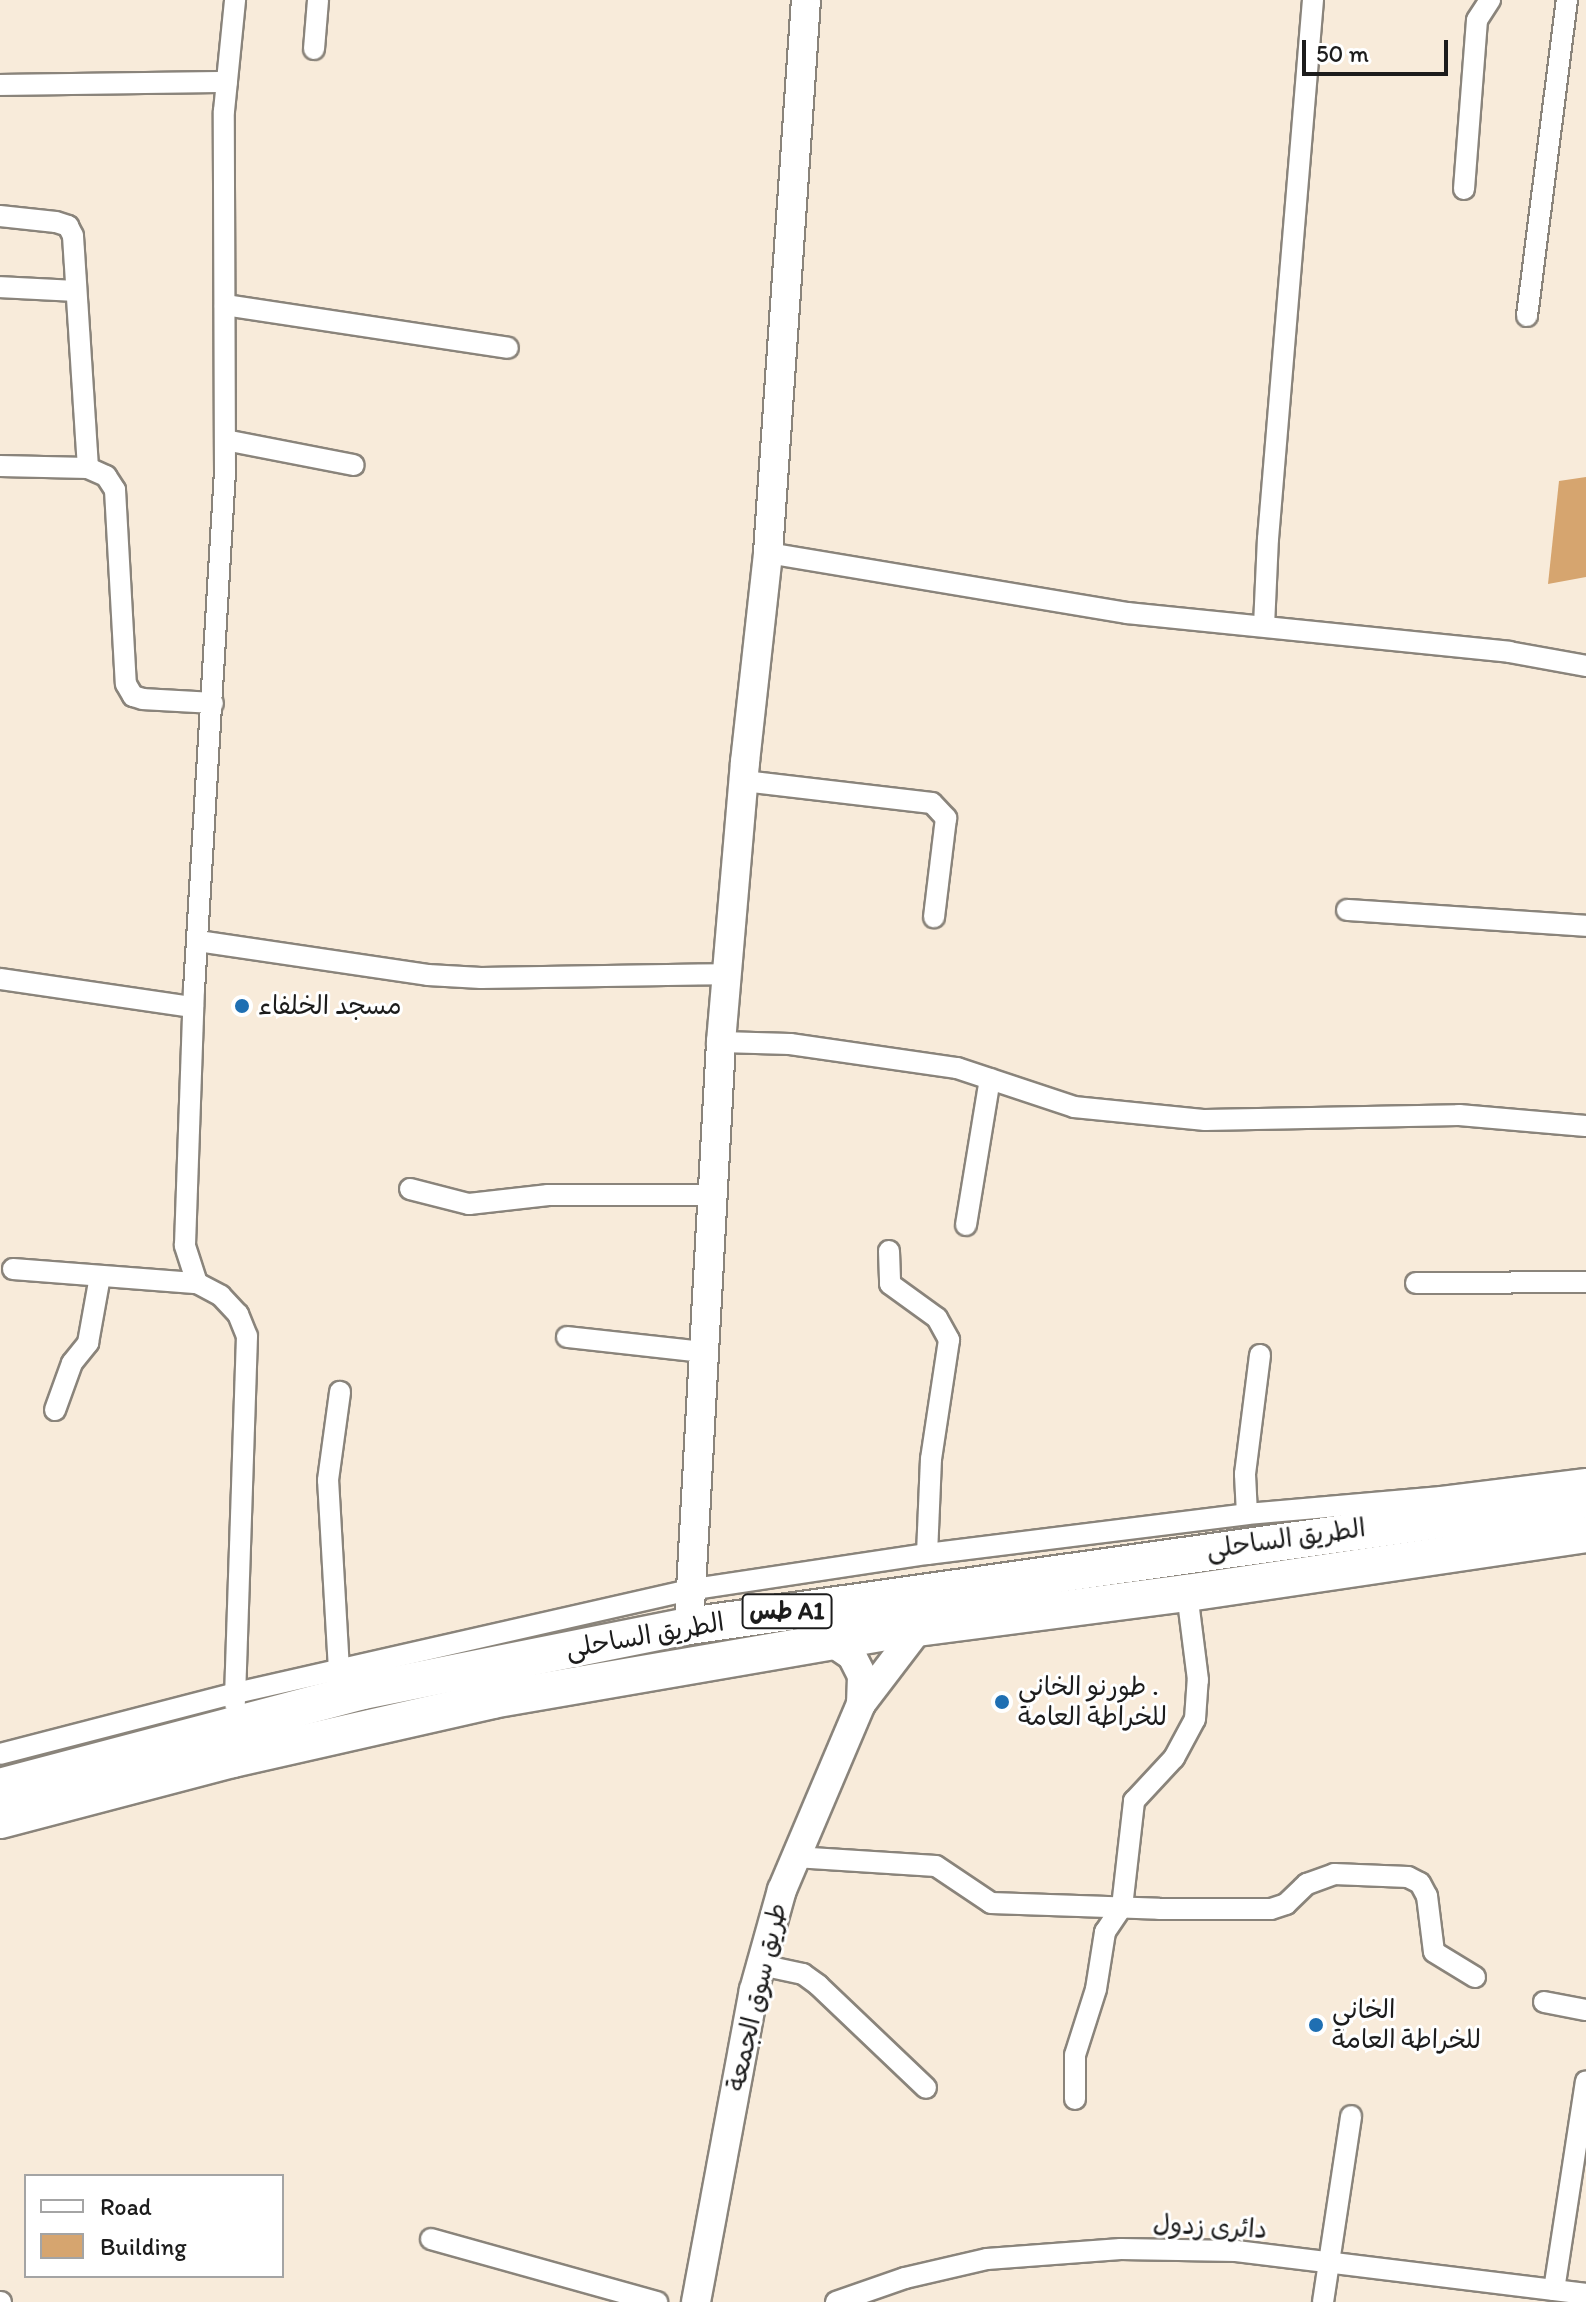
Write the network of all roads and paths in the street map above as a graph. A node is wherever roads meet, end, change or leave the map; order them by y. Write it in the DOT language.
graph roads {
  1 [pos="235,0"];
  2 [pos="318,0"];
  3 [pos="806,0"];
  4 [pos="1313,0"];
  5 [pos="1490,0"];
  6 [pos="1567,0"];
  7 [pos="314,49"];
  8 [pos="227,82"];
  9 [pos="0,85"];
  10 [pos="1464,189"];
  11 [pos="0,216"];
  12 [pos="0,287"];
  13 [pos="76,291"];
  14 [pos="225,305"];
  15 [pos="1527,316"];
  16 [pos="508,348"];
  17 [pos="225,440"];
  18 [pos="354,465"];
  19 [pos="0,466"];
  20 [pos="88,468"];
  21 [pos="768,553"];
  22 [pos="1264,626"];
  23 [pos="1586,666"];
  24 [pos="213,703"];
  25 [pos="744,781"];
  26 [pos="1347,910"];
  27 [pos="934,917"];
  28 [pos="1586,926"];
  29 [pos="198,941"];
  30 [pos="727,974"];
  31 [pos="0,979"];
  32 [pos="193,1007"];
  33 [pos="721,1042"];
  34 [pos="990,1079"];
  35 [pos="1586,1126"];
  36 [pos="410,1189"];
  37 [pos="712,1195"];
  38 [pos="966,1225"];
  39 [pos="889,1251"];
  40 [pos="13,1269"];
  41 [pos="100,1276"];
  42 [pos="1586,1282"];
  43 [pos="197,1283"];
  44 [pos="1416,1283"];
  45 [pos="567,1337"];
  46 [pos="702,1352"];
  47 [pos="1260,1355"];
  48 [pos="340,1392"];
  49 [pos="55,1410"];
  50 [pos="1586,1479"];
  51 [pos="1586,1499"];
  52 [pos="1247,1514"];
  53 [pos="1467,1515"];
  54 [pos="1586,1534"];
  55 [pos="1472,1550"];
  56 [pos="927,1554"];
  57 [pos="688,1590"];
  58 [pos="1187,1593"];
  59 [pos="689,1626"];
  60 [pos="919,1628"];
  61 [pos="830,1641"];
  62 [pos="339,1670"];
  63 [pos="861,1704"];
  64 [pos="235,1708"];
  65 [pos="0,1754"];
  66 [pos="233,1759"];
  67 [pos="0,1787"];
  68 [pos="0,1820"];
  69 [pos="795,1857"];
  70 [pos="1122,1907"];
  71 [pos="761,1965"];
  72 [pos="1475,1977"];
  73 [pos="1544,2002"];
  74 [pos="1586,2010"];
  75 [pos="1586,2081"];
  76 [pos="926,2088"];
  77 [pos="1075,2099"];
  78 [pos="1351,2116"];
  79 [pos="431,2239"];
  80 [pos="1328,2262"];
  81 [pos="1554,2290"];
  82 [pos="1586,2294"];
  83 [pos="657,2302"];
  84 [pos="696,2302"];
  85 [pos="836,2302"];
  86 [pos="1323,2302"];
  1 -- 8 [label="street"];
  2 -- 7 [label="street"];
  3 -- 21 [label="street"];
  4 -- 22 [label="street"];
  5 -- 10 [label="street"];
  6 -- 15 [label="street"];
  8 -- 9 [label="street"];
  8 -- 14 [label="street"];
  11 -- 13 [label="street"];
  12 -- 13 [label="street"];
  13 -- 20 [label="street"];
  14 -- 16 [label="street"];
  14 -- 17 [label="street"];
  17 -- 18 [label="street"];
  17 -- 24 [label="street"];
  19 -- 20 [label="street"];
  20 -- 24 [label="street"];
  21 -- 22 [label="street"];
  21 -- 25 [label="street"];
  22 -- 23 [label="street"];
  24 -- 29 [label="street"];
  25 -- 27 [label="street"];
  25 -- 30 [label="street"];
  26 -- 28 [label="street"];
  29 -- 30 [label="street"];
  29 -- 32 [label="street"];
  30 -- 33 [label="street"];
  31 -- 32 [label="street"];
  32 -- 43 [label="street"];
  33 -- 34 [label="street"];
  33 -- 37 [label="street"];
  34 -- 35 [label="street"];
  34 -- 38 [label="street"];
  36 -- 37 [label="street"];
  37 -- 46 [label="street"];
  39 -- 56 [label="street"];
  40 -- 41 [label="street"];
  41 -- 43 [label="street"];
  41 -- 49 [label="street"];
  42 -- 44 [label="street"];
  43 -- 64 [label="street"];
  45 -- 46 [label="street"];
  46 -- 57 [label="street"];
  47 -- 52 [label="street"];
  48 -- 62 [label="street"];
  50 -- 52 [label="street"];
  51 -- 53 [label="highway, الطريق الساحلى / طس A1"];
  52 -- 56 [label="street"];
  53 -- 55 [label="highway"];
  53 -- 59 [label="highway, الطريق الساحلى / طس A1"];
  54 -- 55 [label="highway, الطريق الساحلى / طس A1"];
  55 -- 58 [label="highway, الطريق الساحلى / طس A1"];
  56 -- 57 [label="street"];
  57 -- 59 [label="street"];
  57 -- 62 [label="street"];
  58 -- 60 [label="highway, الطريق الساحلى / طس A1"];
  58 -- 70 [label="street"];
  59 -- 64 [label="highway, الطريق الساحلى / طس A1"];
  60 -- 61 [label="highway, الطريق الساحلى / طس A1"];
  60 -- 63 [label="street, طريق سوق الجمعة"];
  61 -- 63 [label="street, طريق سوق الجمعة"];
  61 -- 66 [label="highway, الطريق الساحلى / طس A1"];
  62 -- 64 [label="street"];
  63 -- 69 [label="street, طريق سوق الجمعة"];
  64 -- 65 [label="street"];
  64 -- 66 [label="street"];
  64 -- 67 [label="highway, الطريق الساحلى / طس A1"];
  66 -- 68 [label="highway, الطريق الساحلى / طس A1"];
  69 -- 70 [label="street"];
  69 -- 71 [label="street, طريق سوق الجمعة"];
  70 -- 72 [label="street"];
  70 -- 77 [label="street"];
  71 -- 76 [label="street"];
  71 -- 84 [label="street, طريق سوق الجمعة"];
  73 -- 74 [label="street"];
  75 -- 81 [label="street"];
  78 -- 80 [label="street"];
  79 -- 83 [label="street"];
  80 -- 81 [label="street, دائرى زدول"];
  80 -- 85 [label="street, دائرى زدول"];
  80 -- 86 [label="street"];
  81 -- 82 [label="street, دائرى زدول"];
}
